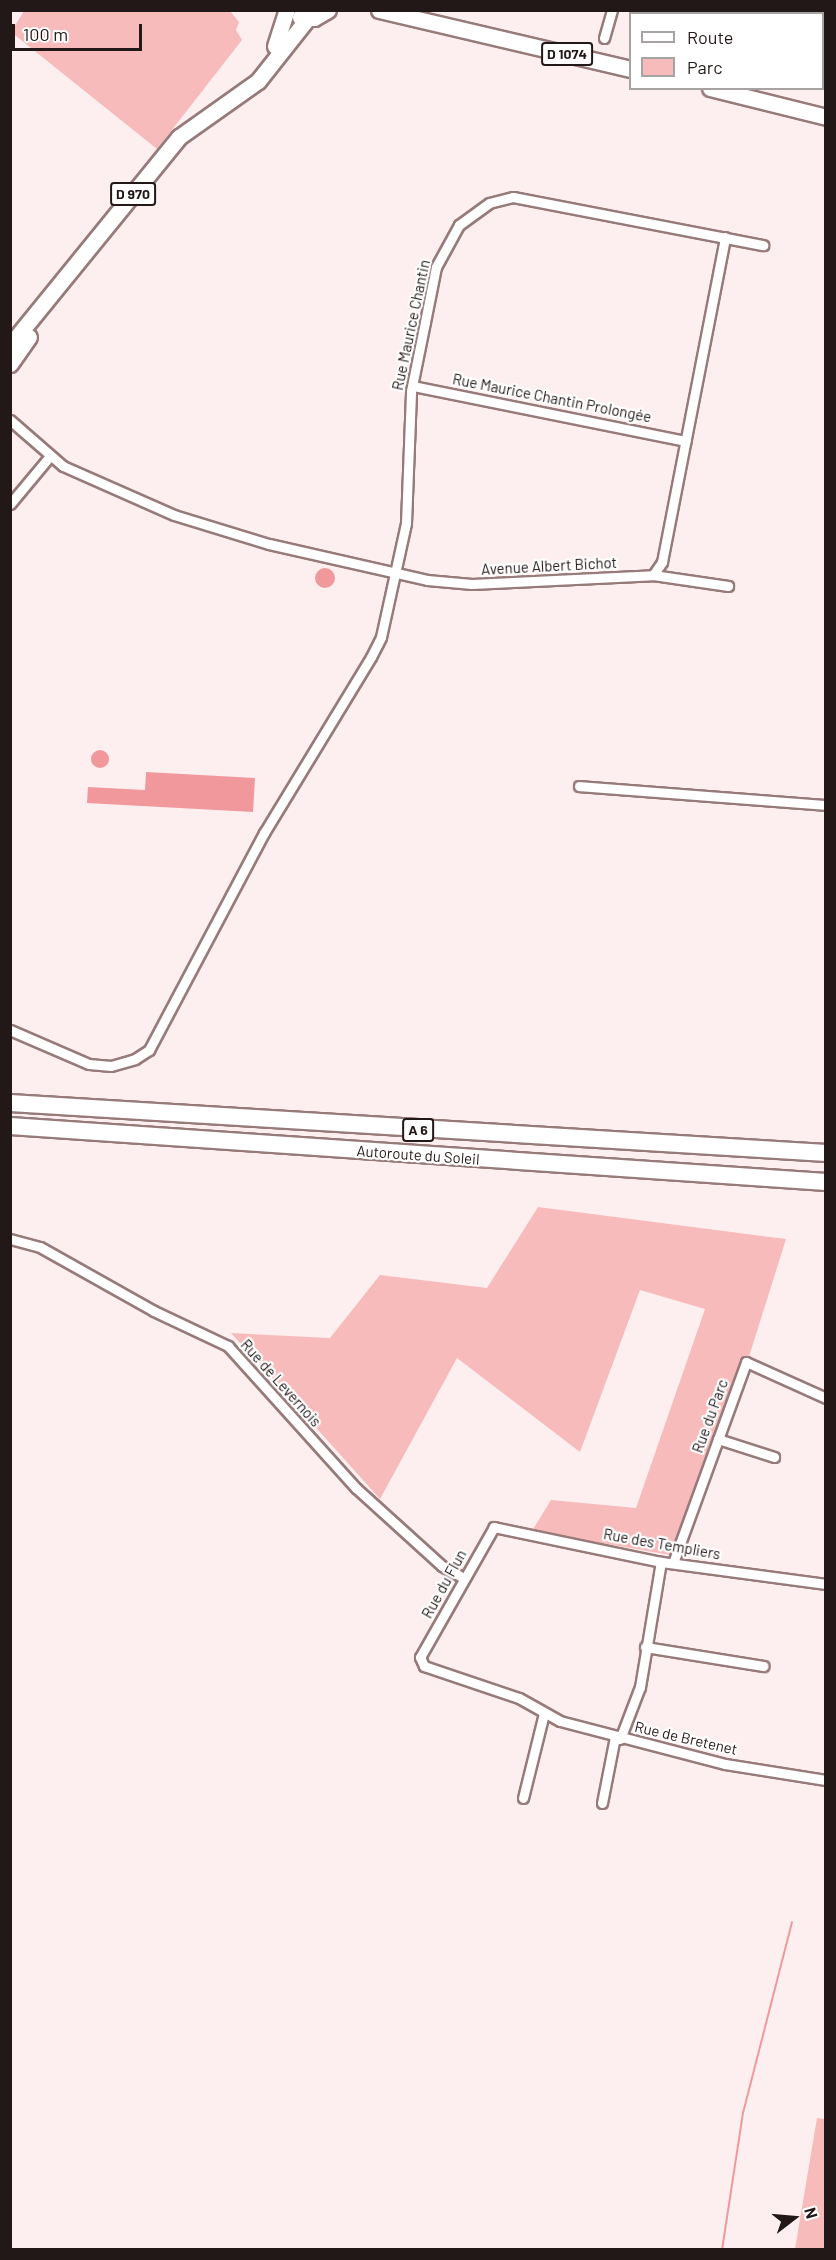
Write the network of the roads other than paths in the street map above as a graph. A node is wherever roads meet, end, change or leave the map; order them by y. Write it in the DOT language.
graph roads {
  1 [pos="288,10"];
  2 [pos="328,10"];
  3 [pos="379,10"];
  4 [pos="412,10"];
  5 [pos="612,10"];
  6 [pos="307,19"];
  7 [pos="447,24"];
  8 [pos="604,38"];
  9 [pos="629,69"];
  10 [pos="718,90"];
  11 [pos="230,98"];
  12 [pos="825,117"];
  13 [pos="725,237"];
  14 [pos="763,245"];
  15 [pos="48,303"];
  16 [pos="10,345"];
  17 [pos="10,364"];
  18 [pos="412,386"];
  19 [pos="10,420"];
  20 [pos="15,428"];
  21 [pos="686,441"];
  22 [pos="50,456"];
  23 [pos="10,504"];
  24 [pos="396,573"];
  25 [pos="653,575"];
  26 [pos="728,586"];
  27 [pos="579,786"];
  28 [pos="825,805"];
  29 [pos="10,1030"];
  30 [pos="10,1103"];
  31 [pos="10,1126"];
  32 [pos="825,1153"];
  33 [pos="825,1182"];
  34 [pos="10,1239"];
  35 [pos="825,1398"];
  36 [pos="718,1439"];
  37 [pos="774,1457"];
  38 [pos="494,1527"];
  39 [pos="661,1562"];
  40 [pos="673,1563"];
  41 [pos="465,1578"];
  42 [pos="825,1584"];
  43 [pos="645,1647"];
  44 [pos="420,1657"];
  45 [pos="763,1666"];
  46 [pos="544,1713"];
  47 [pos="618,1738"];
  48 [pos="825,1780"];
  49 [pos="523,1798"];
  50 [pos="602,1803"];
  1 -- 6 [label="main road"];
  1 -- 11 [label="main road, D 970"];
  2 -- 6 [label="main road"];
  3 -- 7 [label="main road, D 1074"];
  4 -- 7 [label="main road, D 1074"];
  5 -- 8 [label="street"];
  6 -- 11 [label="main road, D 970"];
  7 -- 9 [label="main road, D 1074"];
  10 -- 12 [label="main road"];
  11 -- 15 [label="main road, D 970"];
  13 -- 14 [label="street, Rue Maurice Chantin"];
  13 -- 18 [label="street, Rue Maurice Chantin"];
  13 -- 21 [label="street"];
  15 -- 16 [label="main road, D 970"];
  15 -- 17 [label="main road, D 970"];
  18 -- 21 [label="street, Rue Maurice Chantin Prolongée"];
  18 -- 24 [label="street, Rue Maurice Chantin"];
  19 -- 20 [label="street, Avenue Albert Bichot"];
  20 -- 22 [label="street, Avenue Albert Bichot"];
  21 -- 25 [label="street"];
  22 -- 23 [label="street"];
  22 -- 24 [label="street, Avenue Albert Bichot"];
  24 -- 25 [label="street, Avenue Albert Bichot"];
  24 -- 29 [label="street, Rue Maurice Chantin"];
  25 -- 26 [label="street, Avenue Albert Bichot"];
  27 -- 28 [label="street"];
  30 -- 32 [label="highway, Autoroute du Soleil / A 6"];
  31 -- 33 [label="highway, Autoroute du Soleil / A 6"];
  34 -- 41 [label="street, Rue de Levernois"];
  35 -- 36 [label="street, Rue du Parc"];
  36 -- 37 [label="street"];
  36 -- 40 [label="street, Rue du Parc"];
  38 -- 39 [label="street, Rue des Templiers"];
  38 -- 41 [label="street, Rue du Flun"];
  39 -- 40 [label="street, Rue des Templiers"];
  39 -- 43 [label="street"];
  40 -- 42 [label="street, Rue des Templiers"];
  41 -- 44 [label="street, Rue du Flun"];
  43 -- 45 [label="street"];
  43 -- 47 [label="street"];
  44 -- 46 [label="street, Rue de Bretenet"];
  46 -- 47 [label="street, Rue de Bretenet"];
  46 -- 49 [label="street"];
  47 -- 48 [label="street, Rue de Bretenet"];
  47 -- 50 [label="street"];
}
